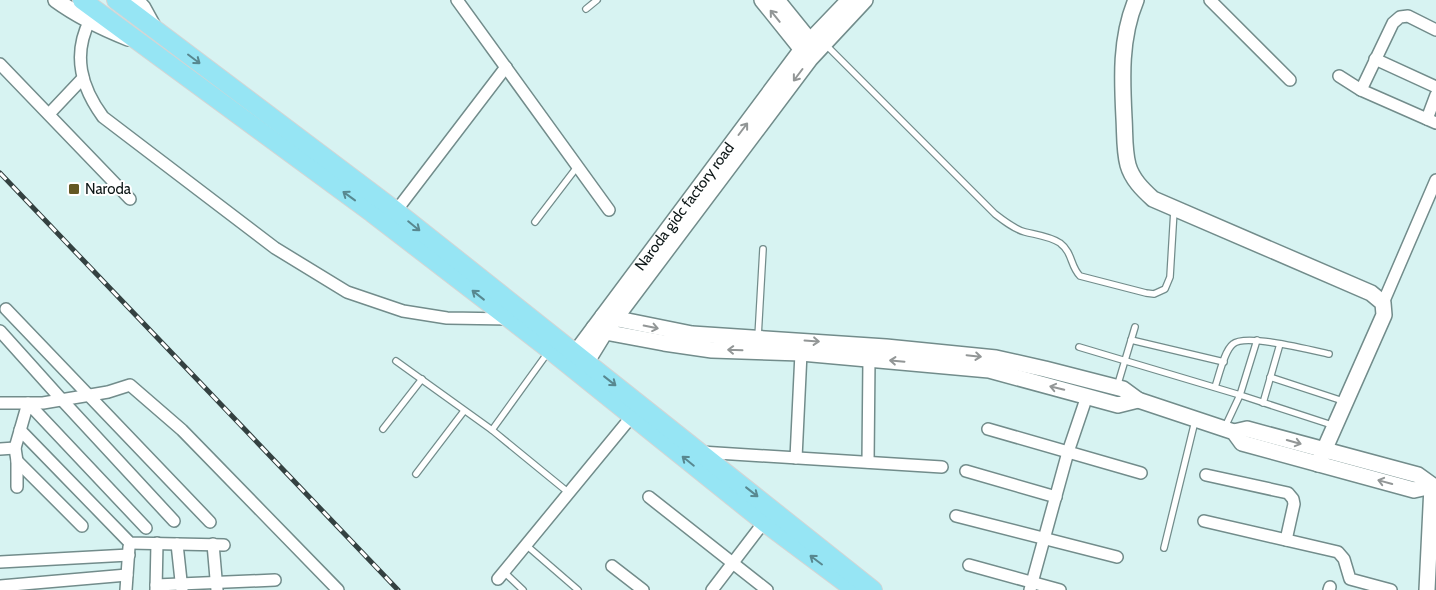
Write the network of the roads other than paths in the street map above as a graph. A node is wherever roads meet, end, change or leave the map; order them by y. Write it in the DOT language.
graph roads {
  1 [pos="56,0"];
  2 [pos="116,0"];
  3 [pos="136,0"];
  4 [pos="457,0"];
  5 [pos="597,0"];
  6 [pos="762,0"];
  7 [pos="777,0"];
  8 [pos="849,0"];
  9 [pos="866,0"];
  10 [pos="1136,0"];
  11 [pos="1210,0"];
  12 [pos="87,8"];
  13 [pos="586,9"];
  14 [pos="155,30"];
  15 [pos="1436,30"];
  16 [pos="812,48"];
  17 [pos="1376,59"];
  18 [pos="0,64"];
  19 [pos="506,67"];
  20 [pos="1339,76"];
  21 [pos="83,78"];
  22 [pos="1290,80"];
  23 [pos="1436,87"];
  24 [pos="1361,90"];
  25 [pos="1436,95"];
  26 [pos="49,114"];
  27 [pos="1431,121"];
  28 [pos="577,166"];
  29 [pos="1436,180"];
  30 [pos="130,199"];
  31 [pos="1174,208"];
  32 [pos="609,210"];
  33 [pos="396,211"];
  34 [pos="535,222"];
  35 [pos="763,249"];
  36 [pos="1383,303"];
  37 [pos="6,309"];
  38 [pos="510,319"];
  39 [pos="604,324"];
  40 [pos="1135,327"];
  41 [pos="0,331"];
  42 [pos="758,339"];
  43 [pos="1131,340"];
  44 [pos="1257,340"];
  45 [pos="1280,344"];
  46 [pos="554,345"];
  47 [pos="1079,347"];
  48 [pos="801,353"];
  49 [pos="1329,354"];
  50 [pos="869,359"];
  51 [pos="1124,360"];
  52 [pos="396,361"];
  53 [pos="1224,362"];
  54 [pos="577,363"];
  55 [pos="1270,377"];
  56 [pos="422,380"];
  57 [pos="1117,387"];
  58 [pos="1215,387"];
  59 [pos="1240,395"];
  60 [pos="88,396"];
  61 [pos="1087,396"];
  62 [pos="62,400"];
  63 [pos="1138,400"];
  64 [pos="1346,402"];
  65 [pos="0,403"];
  66 [pos="28,403"];
  67 [pos="1263,403"];
  68 [pos="464,411"];
  69 [pos="632,416"];
  70 [pos="1195,419"];
  71 [pos="1334,426"];
  72 [pos="988,429"];
  73 [pos="20,430"];
  74 [pos="383,430"];
  75 [pos="492,430"];
  76 [pos="1229,430"];
  77 [pos="15,448"];
  78 [pos="0,449"];
  79 [pos="701,452"];
  80 [pos="1068,452"];
  81 [pos="1321,457"];
  82 [pos="796,458"];
  83 [pos="17,461"];
  84 [pos="868,462"];
  85 [pos="942,467"];
  86 [pos="966,471"];
  87 [pos="1142,473"];
  88 [pos="416,474"];
  89 [pos="1206,475"];
  90 [pos="16,487"];
  91 [pos="1434,487"];
  92 [pos="569,493"];
  93 [pos="649,497"];
  94 [pos="1056,497"];
  95 [pos="956,516"];
  96 [pos="1204,521"];
  97 [pos="174,522"];
  98 [pos="210,522"];
  99 [pos="764,522"];
  100 [pos="82,526"];
  101 [pos="146,528"];
  102 [pos="1044,538"];
  103 [pos="1286,540"];
  104 [pos="157,544"];
  105 [pos="177,544"];
  106 [pos="526,545"];
  107 [pos="1164,548"];
  108 [pos="129,549"];
  109 [pos="1117,557"];
  110 [pos="0,562"];
  111 [pos="732,563"];
  112 [pos="969,564"];
  113 [pos="612,566"];
  114 [pos="127,575"];
  115 [pos="501,575"];
  116 [pos="275,580"];
  117 [pos="1,585"];
  118 [pos="216,586"];
  119 [pos="1031,586"];
  120 [pos="156,587"];
  121 [pos="181,587"];
  122 [pos="638,589"];
  123 [pos="126,590"];
  124 [pos="338,590"];
  125 [pos="523,590"];
  126 [pos="578,590"];
  127 [pos="712,590"];
  128 [pos="767,590"];
  129 [pos="854,590"];
  130 [pos="873,590"];
  131 [pos="1060,590"];
  132 [pos="1390,590"];
  133 [pos="1427,590"];
  1 -- 12 [label="street"];
  2 -- 14 [label="main road"];
  3 -- 14 [label="street"];
  4 -- 19 [label="street"];
  5 -- 13 [label="lane"];
  16 -- 6 [label="street, one-way"];
  7 -- 16 [label="street"];
  8 -- 16 [label="street, Naroda gidc factory road"];
  9 -- 16 [label="street, Naroda gidc factory road"];
  10 -- 31 [label="street"];
  11 -- 22 [label="street"];
  12 -- 21 [label="street"];
  38 -- 12 [label="main road, one-way"];
  14 -- 33 [label="main road, one-way"];
  15 -- 17 [label="street"];
  16 -- 31 [label="lane"];
  16 -- 39 [label="street, Naroda gidc factory road"];
  17 -- 23 [label="street"];
  17 -- 24 [label="street"];
  18 -- 26 [label="street"];
  19 -- 28 [label="street"];
  19 -- 33 [label="street"];
  20 -- 24 [label="street"];
  21 -- 26 [label="street"];
  21 -- 38 [label="street"];
  24 -- 27 [label="street"];
  25 -- 27 [label="street"];
  26 -- 30 [label="street"];
  28 -- 32 [label="street"];
  28 -- 34 [label="lane"];
  29 -- 36 [label="street"];
  31 -- 36 [label="street"];
  33 -- 46 [label="main road, one-way"];
  35 -- 42 [label="lane"];
  36 -- 64 [label="street"];
  37 -- 60 [label="street"];
  38 -- 46 [label="main road"];
  39 -- 42 [label="street, one-way"];
  48 -- 39 [label="street, one-way"];
  39 -- 54 [label="street, Naroda gidc factory road"];
  40 -- 43 [label="lane"];
  41 -- 62 [label="street"];
  42 -- 57 [label="street, one-way"];
  43 -- 51 [label="lane"];
  43 -- 53 [label="lane"];
  44 -- 45 [label="lane"];
  44 -- 53 [label="lane"];
  44 -- 59 [label="lane"];
  45 -- 49 [label="lane"];
  45 -- 55 [label="lane"];
  46 -- 54 [label="main road"];
  46 -- 75 [label="lane"];
  47 -- 51 [label="lane"];
  48 -- 50 [label="street"];
  48 -- 82 [label="street"];
  61 -- 50 [label="street, one-way"];
  50 -- 84 [label="street"];
  51 -- 57 [label="lane"];
  51 -- 58 [label="lane"];
  52 -- 56 [label="lane"];
  53 -- 58 [label="lane"];
  54 -- 69 [label="main road"];
  54 -- 79 [label="main road, one-way"];
  55 -- 64 [label="lane"];
  55 -- 67 [label="lane"];
  56 -- 68 [label="lane"];
  56 -- 74 [label="lane"];
  57 -- 63 [label="street"];
  58 -- 59 [label="lane"];
  59 -- 67 [label="lane"];
  59 -- 76 [label="lane"];
  60 -- 62 [label="street"];
  60 -- 98 [label="street"];
  60 -- 124 [label="street"];
  61 -- 63 [label="street"];
  61 -- 80 [label="street"];
  62 -- 66 [label="street"];
  62 -- 97 [label="street"];
  63 -- 70 [label="street"];
  64 -- 71 [label="street"];
  65 -- 66 [label="street"];
  66 -- 73 [label="street"];
  66 -- 101 [label="street"];
  67 -- 71 [label="lane"];
  68 -- 75 [label="lane"];
  68 -- 88 [label="lane"];
  69 -- 92 [label="street"];
  99 -- 69 [label="main road, one-way"];
  70 -- 76 [label="street"];
  70 -- 107 [label="lane"];
  71 -- 81 [label="street"];
  72 -- 80 [label="street"];
  73 -- 77 [label="street"];
  73 -- 108 [label="street"];
  75 -- 92 [label="lane"];
  76 -- 81 [label="street"];
  77 -- 78 [label="street"];
  77 -- 83 [label="street"];
  79 -- 82 [label="street"];
  79 -- 130 [label="main road, one-way"];
  80 -- 87 [label="street"];
  80 -- 94 [label="street"];
  81 -- 91 [label="street"];
  82 -- 84 [label="street"];
  83 -- 90 [label="street"];
  83 -- 100 [label="street"];
  84 -- 85 [label="street"];
  86 -- 94 [label="street"];
  89 -- 103 [label="street"];
  91 -- 133 [label="street"];
  92 -- 106 [label="street"];
  93 -- 111 [label="street"];
  94 -- 102 [label="street"];
  95 -- 102 [label="street"];
  96 -- 103 [label="street"];
  99 -- 111 [label="street"];
  129 -- 99 [label="main road, one-way"];
  102 -- 109 [label="street"];
  102 -- 119 [label="street"];
  103 -- 132 [label="street"];
  104 -- 105 [label="street"];
  104 -- 108 [label="street"];
  104 -- 120 [label="street"];
  105 -- 118 [label="street"];
  105 -- 121 [label="street"];
  106 -- 115 [label="street"];
  106 -- 126 [label="lane"];
  108 -- 110 [label="street"];
  108 -- 114 [label="street"];
  111 -- 127 [label="street"];
  111 -- 128 [label="street"];
  112 -- 119 [label="street"];
  113 -- 122 [label="street"];
  114 -- 117 [label="street"];
  114 -- 123 [label="street"];
  115 -- 125 [label="lane"];
  116 -- 118 [label="street"];
  118 -- 121 [label="street"];
  119 -- 131 [label="street"];
  120 -- 121 [label="street"];
}
